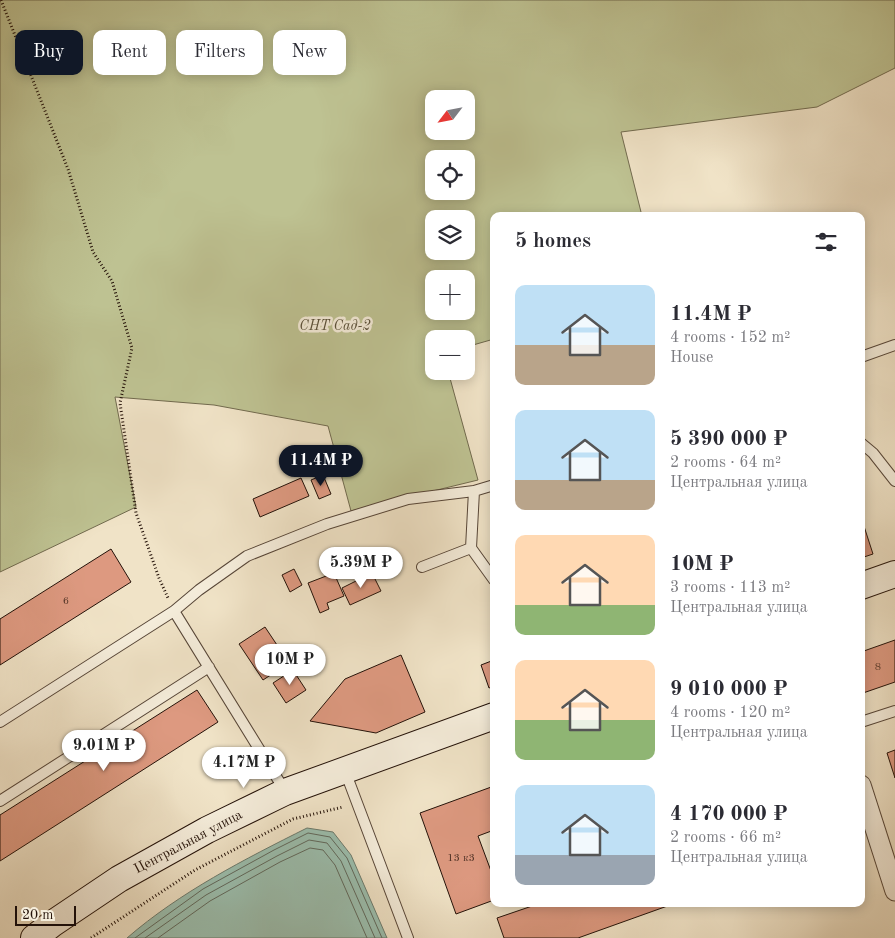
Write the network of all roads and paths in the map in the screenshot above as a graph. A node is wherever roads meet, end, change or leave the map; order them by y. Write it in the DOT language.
graph roads {
  1 [pos="1,0"];
  2 [pos="895,346"];
  3 [pos="865,356"];
  4 [pos="865,446"];
  5 [pos="895,482"];
  6 [pos="490,487"];
  7 [pos="474,491"];
  8 [pos="472,548"];
  9 [pos="422,567"];
  10 [pos="490,574"];
  11 [pos="895,574"];
  12 [pos="865,585"];
  13 [pos="174,611"];
  14 [pos="209,667"];
  15 [pos="895,711"];
  16 [pos="490,721"];
  17 [pos="865,721"];
  18 [pos="0,722"];
  19 [pos="345,770"];
  20 [pos="286,792"];
  21 [pos="865,797"];
  22 [pos="0,801"];
  23 [pos="359,804"];
  24 [pos="895,891"];
  25 [pos="34,938"];
  26 [pos="91,938"];
  27 [pos="408,938"];
  1 -- 13 [label="path"];
  2 -- 3 [label="lane"];
  4 -- 5 [label="lane"];
  6 -- 7 [label="lane"];
  7 -- 8 [label="lane"];
  7 -- 13 [label="lane"];
  8 -- 9 [label="lane"];
  8 -- 10 [label="lane"];
  11 -- 12 [label="street"];
  13 -- 14 [label="lane"];
  13 -- 18 [label="lane"];
  14 -- 20 [label="lane"];
  14 -- 22 [label="lane"];
  15 -- 17 [label="lane"];
  16 -- 19 [label="street, Центральная улица"];
  19 -- 20 [label="street, Центральная улица"];
  19 -- 23 [label="lane"];
  20 -- 25 [label="street, Центральная улица"];
  21 -- 24 [label="street"];
  23 -- 26 [label="path"];
  23 -- 27 [label="lane"];
}
